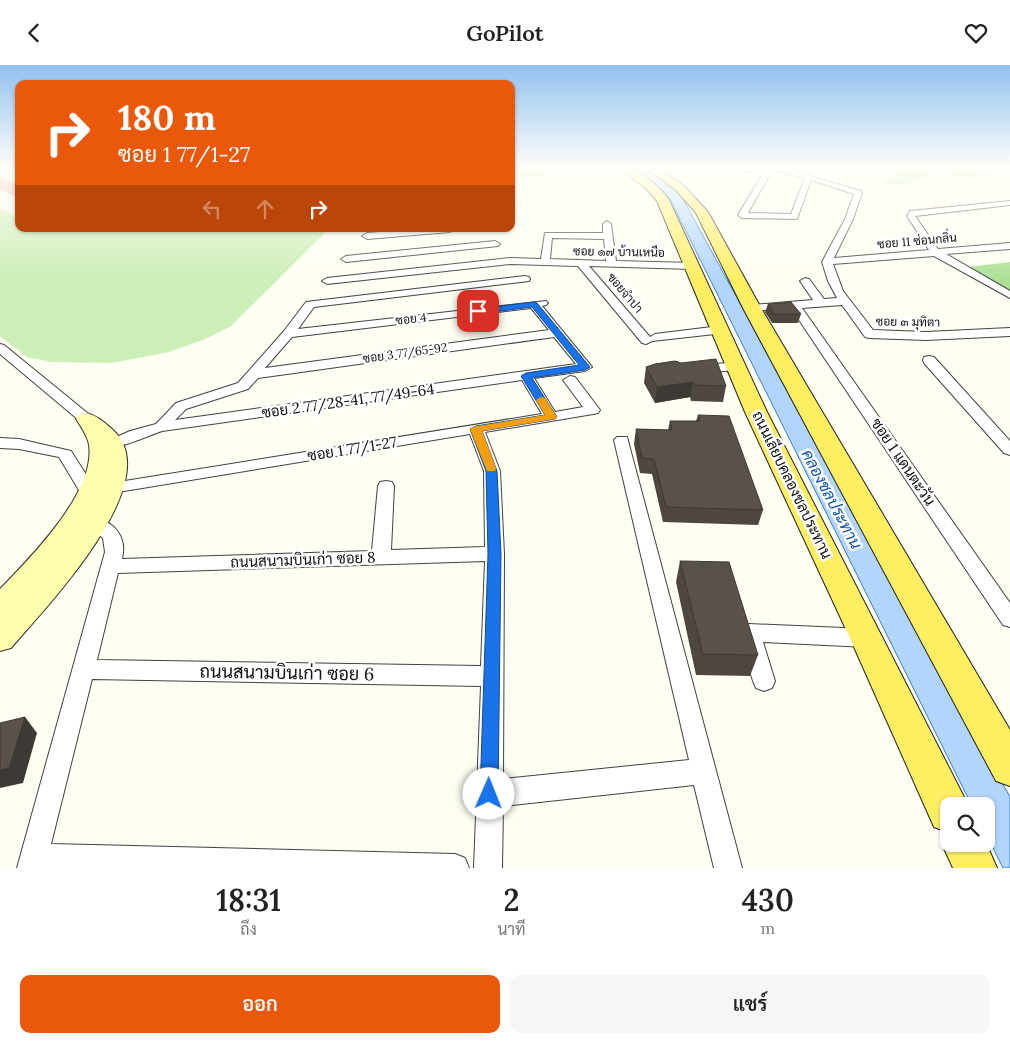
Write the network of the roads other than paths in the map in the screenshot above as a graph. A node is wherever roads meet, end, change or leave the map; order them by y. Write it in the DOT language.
graph roads {
  1 [pos="665,206"];
  2 [pos="697,206"];
  3 [pos="747,206"];
  4 [pos="798,206"];
  5 [pos="854,206"];
  6 [pos="976,206"];
  7 [pos="607,224"];
  8 [pos="397,232"];
  9 [pos="405,232"];
  10 [pos="367,236"];
  11 [pos="608,236"];
  12 [pos="495,244"];
  13 [pos="1010,246"];
  14 [pos="415,252"];
  15 [pos="935,252"];
  16 [pos="346,259"];
  17 [pos="826,262"];
  18 [pos="545,263"];
  19 [pos="582,264"];
  20 [pos="611,265"];
  21 [pos="693,266"];
  22 [pos="424,270"];
  23 [pos="525,279"];
  24 [pos="327,281"];
  25 [pos="805,281"];
  26 [pos="434,289"];
  27 [pos="1010,295"];
  28 [pos="845,301"];
  29 [pos="821,303"];
  30 [pos="795,306"];
  31 [pos="752,308"];
  32 [pos="720,330"];
  33 [pos="1010,332"];
  34 [pos="557,333"];
  35 [pos="288,334"];
  36 [pos="0,348"];
  37 [pos="929,360"];
  38 [pos="736,365"];
  39 [pos="688,371"];
  40 [pos="254,374"];
  41 [pos="526,376"];
  42 [pos="570,380"];
  43 [pos="551,417"];
  44 [pos="86,419"];
  45 [pos="161,427"];
  46 [pos="476,429"];
  47 [pos="622,441"];
  48 [pos="0,443"];
  49 [pos="113,444"];
  50 [pos="1010,450"];
  51 [pos="386,486"];
  52 [pos="100,491"];
  53 [pos="90,519"];
  54 [pos="495,554"];
  55 [pos="381,557"];
  56 [pos="111,566"];
  57 [pos="0,607"];
  58 [pos="1010,619"];
  59 [pos="867,638"];
  60 [pos="0,639"];
  61 [pos="83,669"];
  62 [pos="492,677"];
  63 [pos="764,681"];
  64 [pos="1010,767"];
  65 [pos="704,771"];
  66 [pos="489,794"];
  67 [pos="942,797"];
  68 [pos="968,852"];
  69 [pos="32,863"];
  70 [pos="455,868"];
  71 [pos="488,868"];
  72 [pos="728,868"];
  73 [pos="975,868"];
  1 -- 21 [label="main road, ถนนเลียบคลองชลประทาน"];
  2 -- 31 [label="main road"];
  3 -- 4 [label="street"];
  5 -- 17 [label="street"];
  6 -- 15 [label="street"];
  7 -- 11 [label="street"];
  8 -- 10 [label="street"];
  9 -- 14 [label="street"];
  11 -- 18 [label="street"];
  11 -- 20 [label="street"];
  12 -- 14 [label="street"];
  13 -- 15 [label="street, ซอย 11 ซ่อนกลิ่น"];
  14 -- 16 [label="street"];
  14 -- 22 [label="street"];
  15 -- 17 [label="street, ซอย 11 ซ่อนกลิ่น"];
  15 -- 27 [label="street"];
  17 -- 28 [label="street, ซอย ๓ มุทิตา"];
  18 -- 19 [label="street, ซอย ๑๗ บ้านเหนือ"];
  18 -- 22 [label="street, ซอย ๑๗ บ้านเหนือ"];
  19 -- 20 [label="street, ซอย ๑๗ บ้านเหนือ"];
  19 -- 32 [label="street, ซอยจำปา"];
  20 -- 21 [label="street, ซอย ๑๗ บ้านเหนือ"];
  21 -- 32 [label="main road, ถนนเลียบคลองชลประทาน"];
  22 -- 24 [label="street, ซอย ๑๗ บ้านเหนือ"];
  22 -- 26 [label="street"];
  23 -- 26 [label="street"];
  25 -- 29 [label="street"];
  26 -- 35 [label="street"];
  28 -- 29 [label="street"];
  28 -- 33 [label="street, ซอย ๓ มุทิตา"];
  29 -- 30 [label="street"];
  30 -- 31 [label="street"];
  30 -- 58 [label="street, ซอย 1 แดนตะวัน"];
  31 -- 64 [label="main road"];
  32 -- 38 [label="main road, ถนนเลียบคลองชลประทาน"];
  34 -- 35 [label="street, ซอย 4"];
  34 -- 40 [label="street, ซอย 3 77/65-92"];
  34 -- 41 [label="street, ซอย 2 77/28-41, 77/49-64"];
  35 -- 40 [label="street"];
  36 -- 44 [label="street"];
  37 -- 50 [label="street"];
  38 -- 39 [label="street"];
  38 -- 59 [label="main road, ถนนเลียบคลองชลประทาน"];
  40 -- 45 [label="street"];
  41 -- 43 [label="street"];
  41 -- 45 [label="street, ซอย 2 77/28-41, 77/49-64"];
  42 -- 43 [label="street, ซอย 1 77/1-27"];
  43 -- 46 [label="street, ซอย 1 77/1-27"];
  44 -- 49 [label="street"];
  44 -- 52 [label="street"];
  45 -- 49 [label="street, ซอย 2 77/28-41, 77/49-64"];
  46 -- 52 [label="street, ซอย 1 77/1-27"];
  46 -- 54 [label="street"];
  47 -- 65 [label="street"];
  48 -- 52 [label="street"];
  49 -- 52 [label="street"];
  51 -- 55 [label="street"];
  52 -- 53 [label="street"];
  53 -- 56 [label="street"];
  53 -- 57 [label="street"];
  53 -- 60 [label="street"];
  54 -- 55 [label="street, ถนนสนามบินเก่า ซอย 8"];
  54 -- 62 [label="street"];
  55 -- 56 [label="street, ถนนสนามบินเก่า ซอย 8"];
  56 -- 61 [label="street"];
  59 -- 63 [label="street"];
  59 -- 67 [label="main road, ถนนเลียบคลองชลประทาน"];
  61 -- 62 [label="street, ถนนสนามบินเก่า ซอย 6"];
  61 -- 69 [label="street"];
  62 -- 66 [label="street"];
  65 -- 66 [label="street"];
  65 -- 72 [label="street"];
  66 -- 71 [label="street"];
  68 -- 73 [label="main road"];
  69 -- 70 [label="street"];
}
